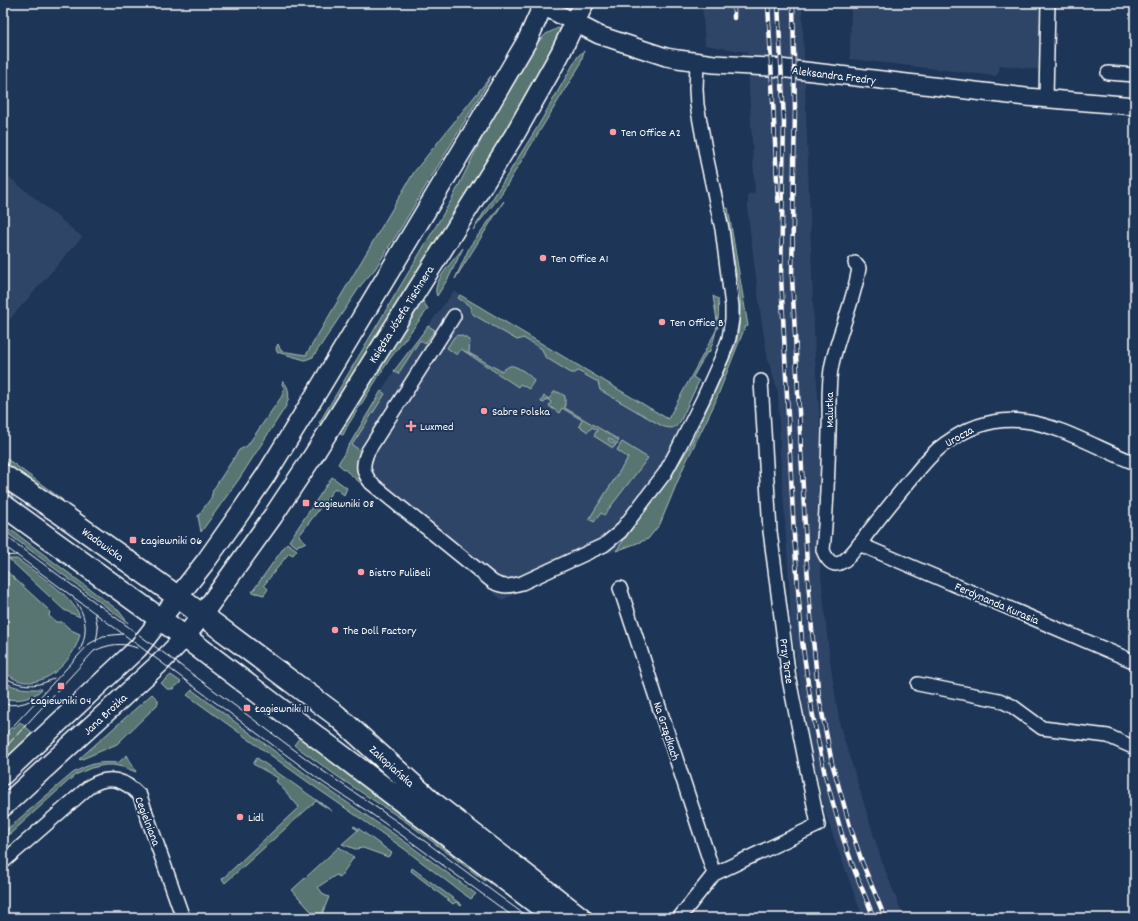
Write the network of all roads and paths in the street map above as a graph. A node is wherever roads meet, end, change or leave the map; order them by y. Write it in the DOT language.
graph roads {
  1 [pos="584,3"];
  2 [pos="1048,3"];
  3 [pos="544,4"];
  4 [pos="575,23"];
  5 [pos="697,63"];
  6 [pos="1108,73"];
  7 [pos="1135,75"];
  8 [pos="1046,98"];
  9 [pos="1135,106"];
  10 [pos="855,263"];
  11 [pos="454,316"];
  12 [pos="761,381"];
  13 [pos="1135,463"];
  14 [pos="3,475"];
  15 [pos="3,505"];
  16 [pos="859,544"];
  17 [pos="829,561"];
  18 [pos="620,588"];
  19 [pos="178,597"];
  20 [pos="202,615"];
  21 [pos="161,620"];
  22 [pos="185,637"];
  23 [pos="1135,662"];
  24 [pos="918,684"];
  25 [pos="1135,748"];
  26 [pos="3,775"];
  27 [pos="3,807"];
  28 [pos="3,862"];
  29 [pos="714,874"];
  30 [pos="183,918"];
  31 [pos="556,918"];
  32 [pos="580,918"];
  33 [pos="679,918"];
  1 -- 4 [label="main road, Księdza Józefa Tischnera"];
  2 -- 8 [label="street"];
  3 -- 4 [label="street, Aleksandra Fredry"];
  3 -- 19 [label="main road"];
  4 -- 5 [label="street, Aleksandra Fredry"];
  4 -- 20 [label="main road, Księdza Józefa Tischnera"];
  5 -- 8 [label="street, Aleksandra Fredry"];
  5 -- 11 [label="street"];
  6 -- 7 [label="street"];
  8 -- 9 [label="street, Aleksandra Fredry"];
  10 -- 17 [label="street, Malutka"];
  12 -- 29 [label="street, Przy Torze"];
  13 -- 16 [label="street, Urocza"];
  14 -- 19 [label="main road, Wadowicka"];
  15 -- 21 [label="main road"];
  16 -- 17 [label="street, Urocza"];
  16 -- 23 [label="street, Ferdynanda Kurasia"];
  18 -- 29 [label="street, Na Grządkach"];
  19 -- 20 [label="main road, Wadowicka"];
  19 -- 21 [label="main road, Jana Brożka"];
  20 -- 22 [label="main road, Jana Brożka"];
  20 -- 32 [label="main road, Zakopiańska"];
  21 -- 22 [label="main road"];
  21 -- 26 [label="main road, Jana Brożka"];
  22 -- 27 [label="main road, Jana Brożka"];
  22 -- 31 [label="main road, Zakopiańska"];
  24 -- 25 [label="street"];
  28 -- 30 [label="street, Cegielniana"];
  29 -- 33 [label="street"];
}
